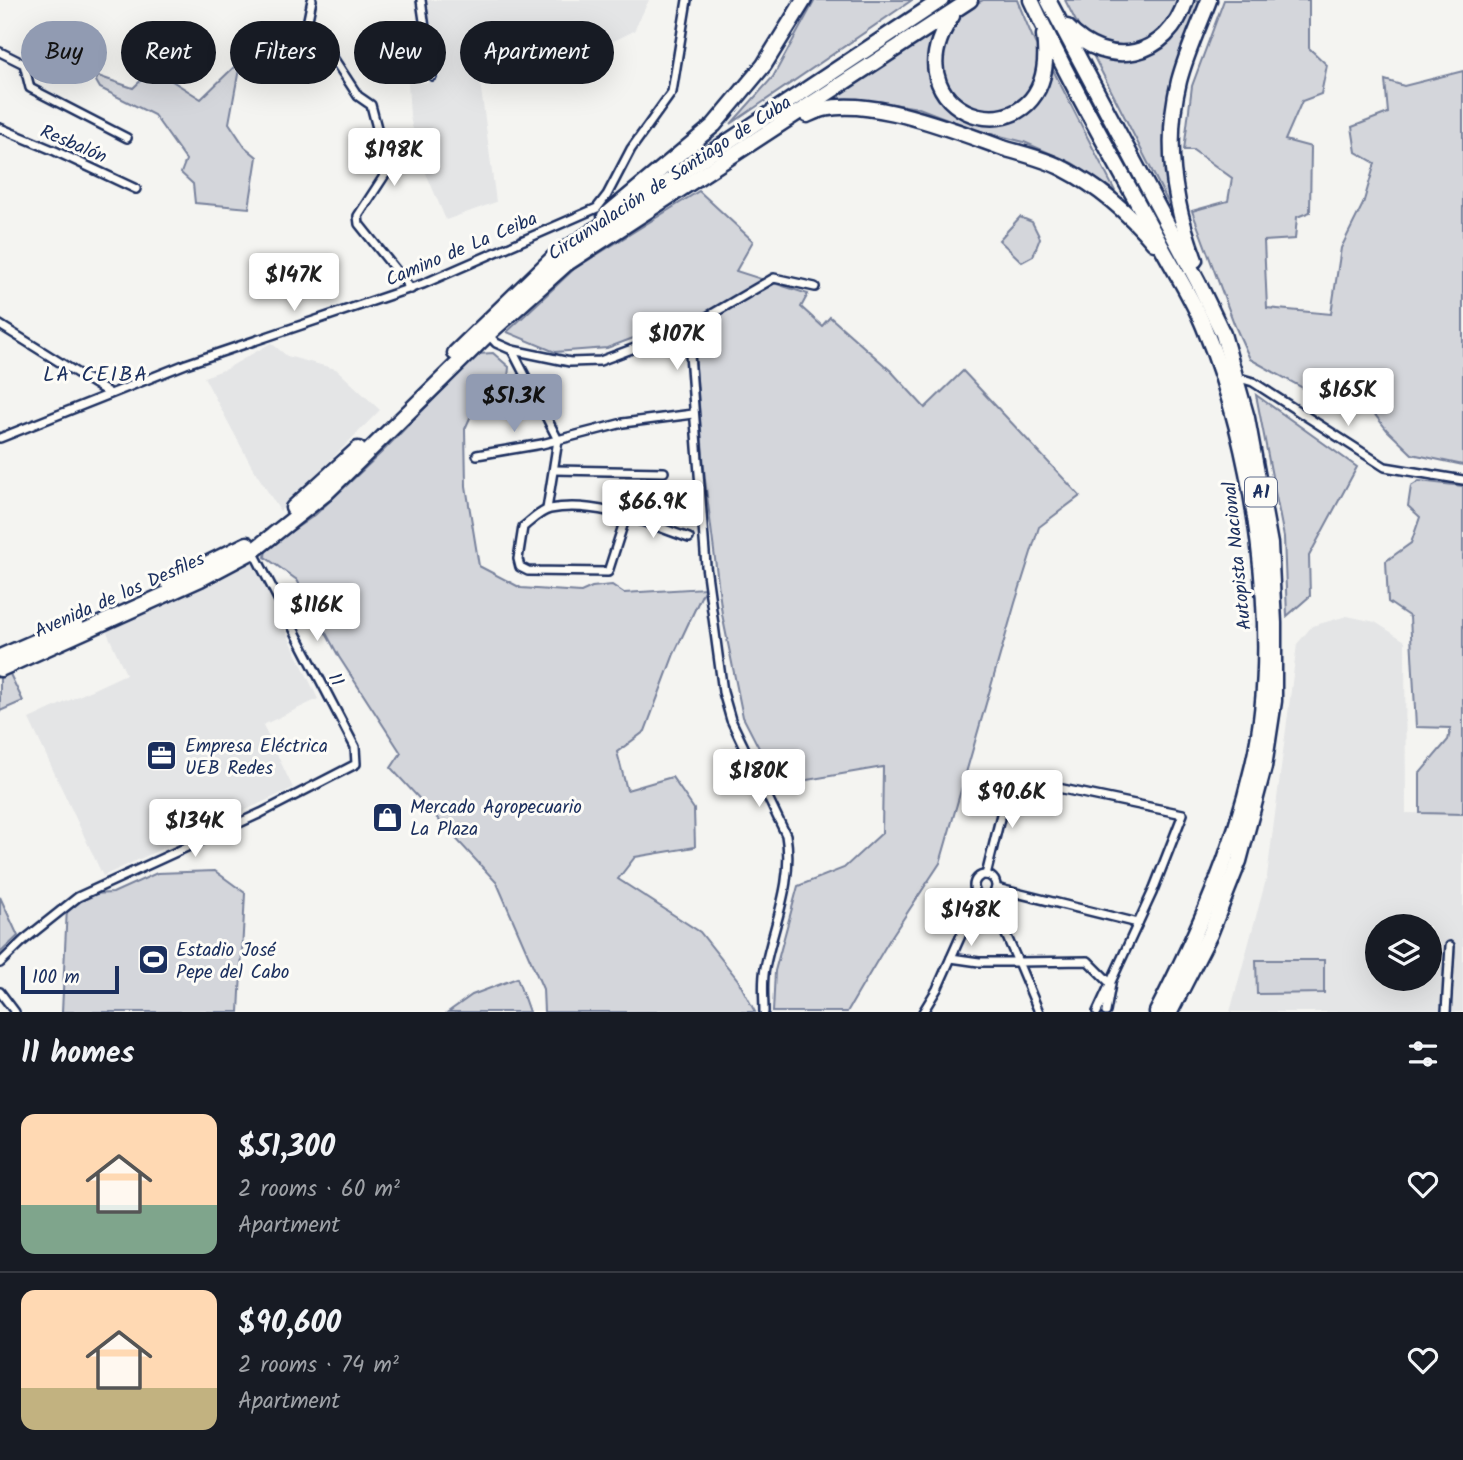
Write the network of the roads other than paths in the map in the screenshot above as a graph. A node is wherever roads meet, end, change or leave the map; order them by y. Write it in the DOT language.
graph roads {
  1 [pos="312,0"];
  2 [pos="421,0"];
  3 [pos="687,0"];
  4 [pos="804,0"];
  5 [pos="940,0"];
  6 [pos="970,0"];
  7 [pos="1031,0"];
  8 [pos="1048,0"];
  9 [pos="1186,0"];
  10 [pos="1209,0"];
  11 [pos="956,10"];
  12 [pos="424,21"];
  13 [pos="1043,26"];
  14 [pos="0,52"];
  15 [pos="0,128"];
  16 [pos="127,138"];
  17 [pos="732,156"];
  18 [pos="136,189"];
  19 [pos="607,195"];
  20 [pos="604,217"];
  21 [pos="560,261"];
  22 [pos="1170,263"];
  23 [pos="815,288"];
  24 [pos="411,289"];
  25 [pos="0,324"];
  26 [pos="688,328"];
  27 [pos="484,330"];
  28 [pos="1223,334"];
  29 [pos="512,350"];
  30 [pos="1236,377"];
  31 [pos="109,393"];
  32 [pos="693,414"];
  33 [pos="0,438"];
  34 [pos="558,440"];
  35 [pos="477,455"];
  36 [pos="554,470"];
  37 [pos="664,472"];
  38 [pos="1463,480"];
  39 [pos="547,509"];
  40 [pos="626,516"];
  41 [pos="689,538"];
  42 [pos="251,547"];
  43 [pos="107,615"];
  44 [pos="0,657"];
  45 [pos="0,669"];
  46 [pos="986,875"];
  47 [pos="996,888"];
  48 [pos="979,895"];
  49 [pos="989,896"];
  50 [pos="1138,923"];
  51 [pos="1450,946"];
  52 [pos="950,958"];
  53 [pos="1018,962"];
  54 [pos="0,963"];
  55 [pos="1111,984"];
  56 [pos="0,992"];
  57 [pos="15,1012"];
  58 [pos="764,1012"];
  59 [pos="923,1012"];
  60 [pos="1039,1012"];
  61 [pos="1097,1012"];
  62 [pos="1106,1012"];
  63 [pos="1157,1012"];
  64 [pos="1170,1012"];
  65 [pos="1446,1012"];
  1 -- 24 [label="street"];
  2 -- 12 [label="street"];
  3 -- 19 [label="street, Camino de La Ceiba"];
  4 -- 20 [label="highway"];
  5 -- 21 [label="highway, Circunvalación de Santiago de Cuba"];
  6 -- 11 [label="highway, Circunvalación de Santiago de Cuba"];
  7 -- 13 [label="highway, Autopista Nacional / A1"];
  8 -- 9 [label="highway"];
  8 -- 28 [label="highway, Autopista Nacional / A1"];
  10 -- 28 [label="highway"];
  11 -- 13 [label="highway"];
  11 -- 17 [label="highway, Circunvalación de Santiago de Cuba"];
  13 -- 22 [label="highway, Autopista Nacional / A1"];
  14 -- 16 [label="street"];
  15 -- 18 [label="street, Resbalón"];
  17 -- 21 [label="highway, Circunvalación de Santiago de Cuba"];
  17 -- 22 [label="highway"];
  19 -- 20 [label="street"];
  19 -- 24 [label="street, Camino de La Ceiba"];
  20 -- 21 [label="highway"];
  21 -- 27 [label="highway, Circunvalación de Santiago de Cuba"];
  22 -- 63 [label="highway, Autopista Nacional / A1"];
  23 -- 26 [label="street"];
  24 -- 31 [label="street, Camino de La Ceiba"];
  25 -- 31 [label="street"];
  26 -- 29 [label="street"];
  26 -- 32 [label="street"];
  27 -- 29 [label="street"];
  27 -- 42 [label="highway, Circunvalación de Santiago de Cuba"];
  28 -- 30 [label="highway, Autopista Nacional / A1"];
  29 -- 34 [label="street"];
  30 -- 38 [label="street"];
  30 -- 64 [label="highway, Autopista Nacional / A1"];
  31 -- 33 [label="street, Camino de La Ceiba"];
  32 -- 34 [label="street"];
  32 -- 58 [label="street"];
  34 -- 35 [label="street"];
  34 -- 36 [label="street"];
  36 -- 37 [label="street"];
  36 -- 39 [label="street"];
  39 -- 40 [label="street"];
  39 -- 40 [label="street"];
  40 -- 41 [label="street"];
  42 -- 43 [label="highway, Avenida de los Desfiles"];
  42 -- 54 [label="street, 11"];
  43 -- 44 [label="highway, Avenida de los Desfiles"];
  43 -- 45 [label="highway, Avenida de los Desfiles"];
  46 -- 47 [label="street"];
  46 -- 48 [label="street"];
  46 -- 50 [label="street"];
  47 -- 49 [label="street"];
  47 -- 50 [label="street"];
  48 -- 49 [label="street"];
  48 -- 52 [label="street"];
  49 -- 53 [label="street"];
  50 -- 55 [label="street"];
  51 -- 65 [label="street"];
  52 -- 53 [label="street"];
  52 -- 59 [label="street"];
  53 -- 55 [label="street"];
  53 -- 60 [label="street"];
  55 -- 61 [label="street"];
  55 -- 62 [label="street"];
  56 -- 57 [label="street"];
}
